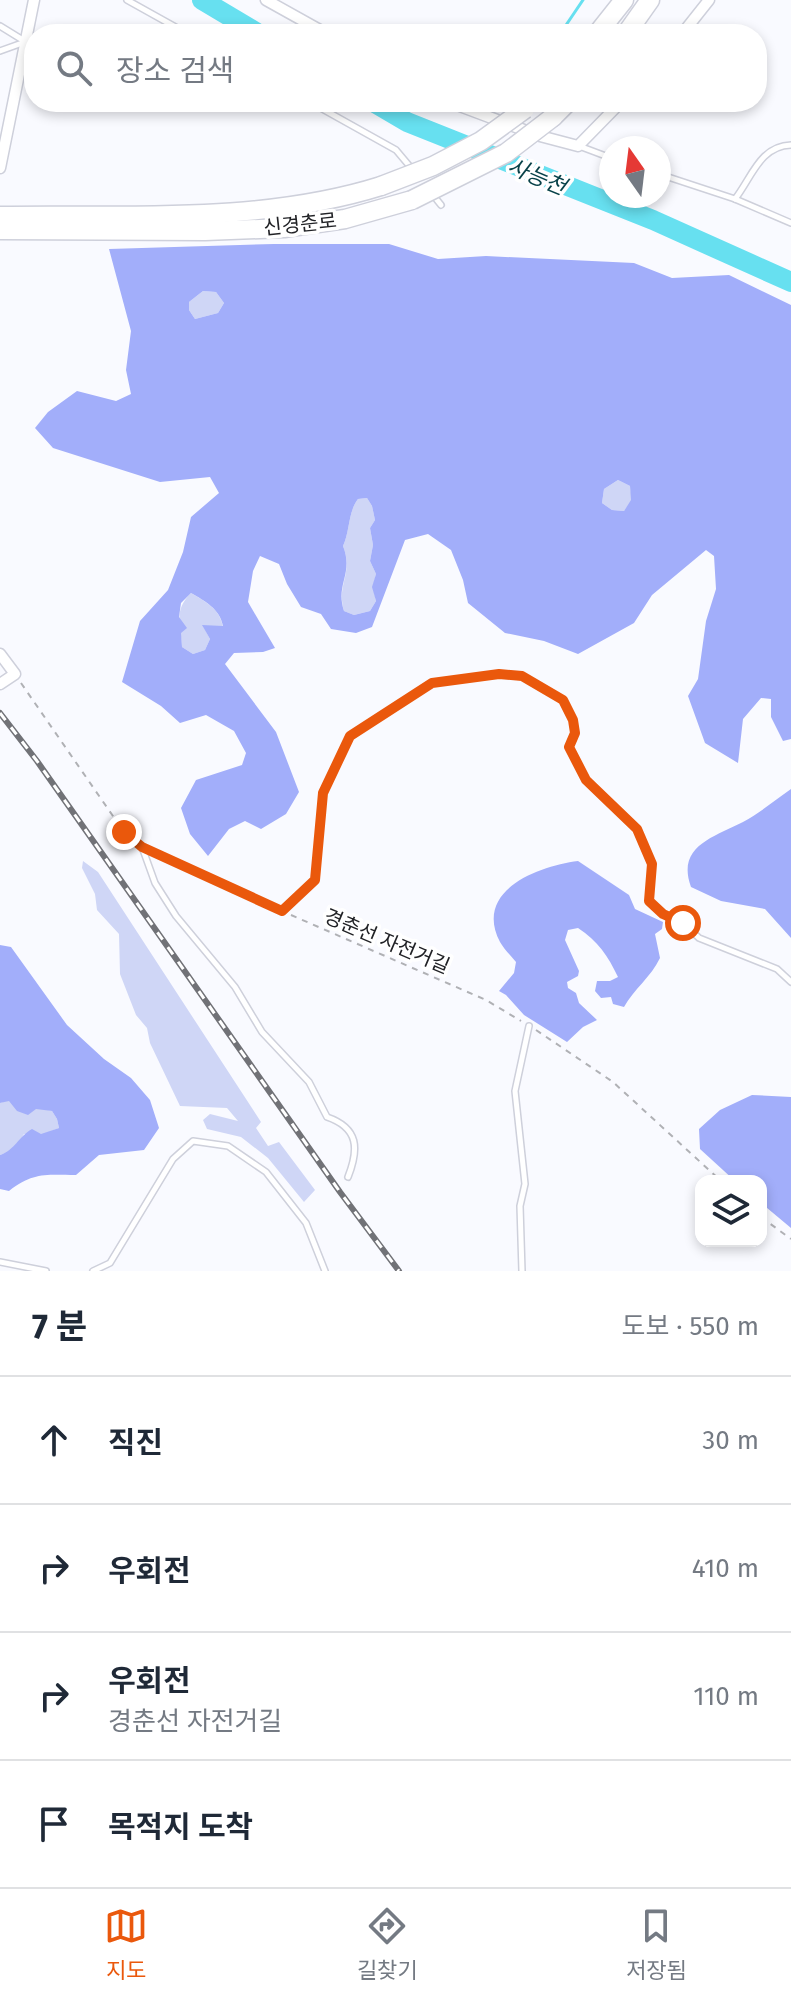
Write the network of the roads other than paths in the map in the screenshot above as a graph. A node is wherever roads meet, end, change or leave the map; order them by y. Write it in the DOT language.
graph roads {
  1 [pos="34,0"];
  2 [pos="127,0"];
  3 [pos="266,0"];
  4 [pos="624,0"];
  5 [pos="709,0"];
  6 [pos="650,2"];
  7 [pos="29,24"];
  8 [pos="170,24"];
  9 [pos="309,24"];
  10 [pos="605,24"];
  11 [pos="634,24"];
  12 [pos="690,24"];
  13 [pos="0,26"];
  14 [pos="24,41"];
  15 [pos="24,43"];
  16 [pos="0,51"];
  17 [pos="24,52"];
  18 [pos="328,112"];
  19 [pos="476,112"];
  20 [pos="521,112"];
  21 [pos="558,112"];
  22 [pos="611,112"];
  23 [pos="791,145"];
  24 [pos="578,146"];
  25 [pos="599,154"];
  26 [pos="0,168"];
  27 [pos="671,178"];
  28 [pos="735,199"];
  29 [pos="441,205"];
  30 [pos="0,216"];
  31 [pos="791,223"];
  32 [pos="0,230"];
  33 [pos="0,654"];
  34 [pos="0,684"];
  35 [pos="142,847"];
  36 [pos="282,911"];
  37 [pos="791,982"];
  38 [pos="529,1026"];
  39 [pos="348,1177"];
  40 [pos="0,1262"];
  41 [pos="46,1271"];
  42 [pos="93,1271"];
  43 [pos="325,1271"];
  44 [pos="522,1271"];
  1 -- 7 [label="street"];
  2 -- 8 [label="lane"];
  3 -- 9 [label="street"];
  4 -- 10 [label="highway"];
  5 -- 12 [label="street"];
  6 -- 11 [label="highway"];
  13 -- 14 [label="lane"];
  15 -- 16 [label="lane"];
  17 -- 26 [label="street"];
  18 -- 29 [label="lane"];
  19 -- 24 [label="street"];
  20 -- 30 [label="highway, 신경춘로, bridge"];
  21 -- 32 [label="highway, 신경춘로, bridge"];
  22 -- 24 [label="street"];
  23 -- 28 [label="lane"];
  24 -- 25 [label="lane"];
  27 -- 28 [label="lane"];
  28 -- 31 [label="lane"];
  33 -- 34 [label="street"];
  35 -- 39 [label="lane"];
  36 -- 37 [label="lane"];
  38 -- 44 [label="lane"];
  40 -- 41 [label="lane"];
  42 -- 43 [label="lane"];
}
